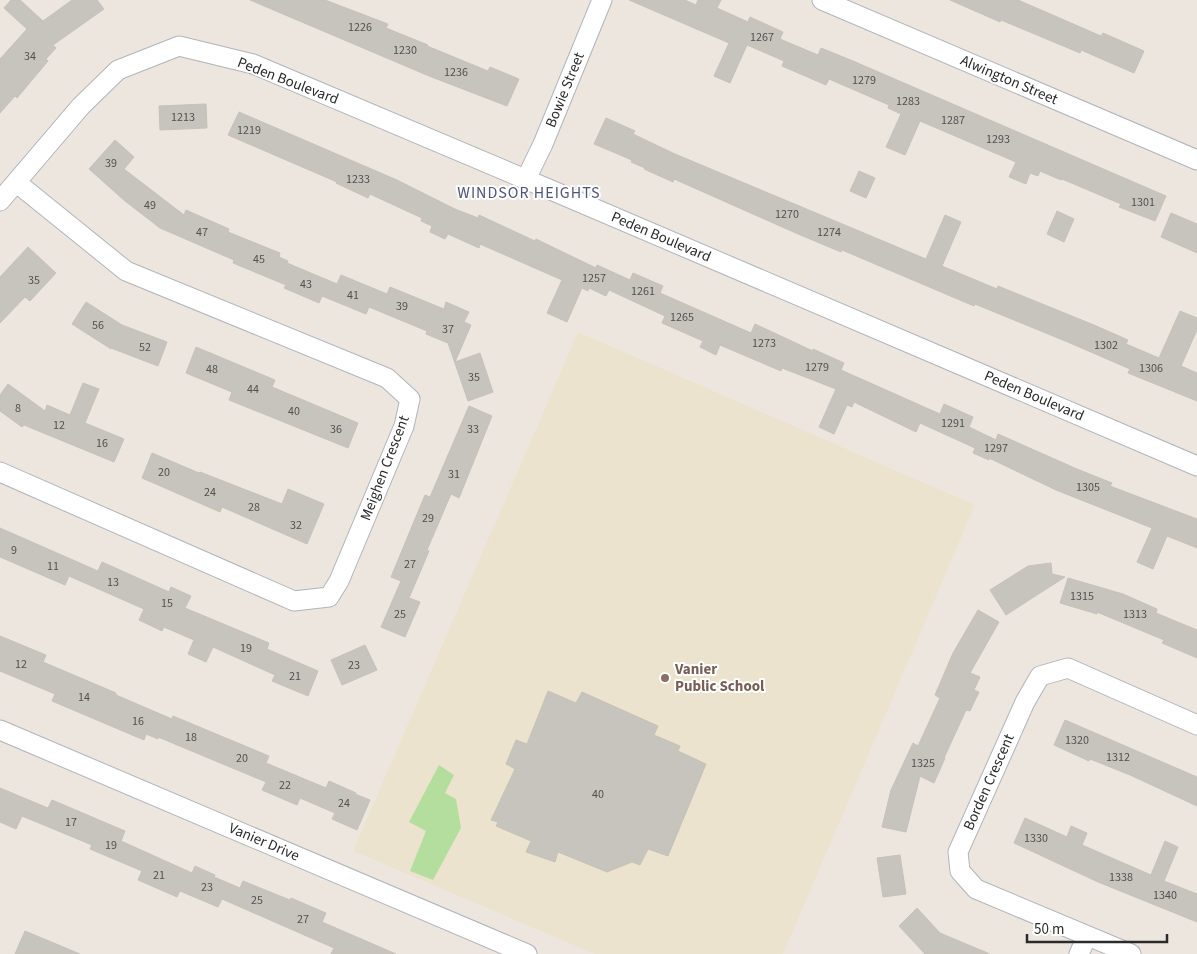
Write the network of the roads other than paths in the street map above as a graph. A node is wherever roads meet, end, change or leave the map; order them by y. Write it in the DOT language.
graph roads {
  1 [pos="602,0"];
  2 [pos="822,0"];
  3 [pos="1197,160"];
  4 [pos="526,179"];
  5 [pos="17,183"];
  6 [pos="0,201"];
  7 [pos="1197,466"];
  8 [pos="0,472"];
  9 [pos="1197,725"];
  10 [pos="0,730"];
  11 [pos="1087,936"];
  12 [pos="527,954"];
  13 [pos="1079,954"];
  14 [pos="1131,954"];
  1 -- 4 [label="street, Bowie Street"];
  2 -- 3 [label="street, Alwington Street"];
  4 -- 5 [label="street, Peden Boulevard"];
  4 -- 7 [label="street, Peden Boulevard"];
  5 -- 6 [label="street, Peden Boulevard"];
  5 -- 8 [label="street, Meighen Crescent"];
  9 -- 11 [label="street, Borden Crescent"];
  10 -- 12 [label="street, Vanier Drive"];
  11 -- 13 [label="street"];
  11 -- 14 [label="street, Borden Crescent"];
}
